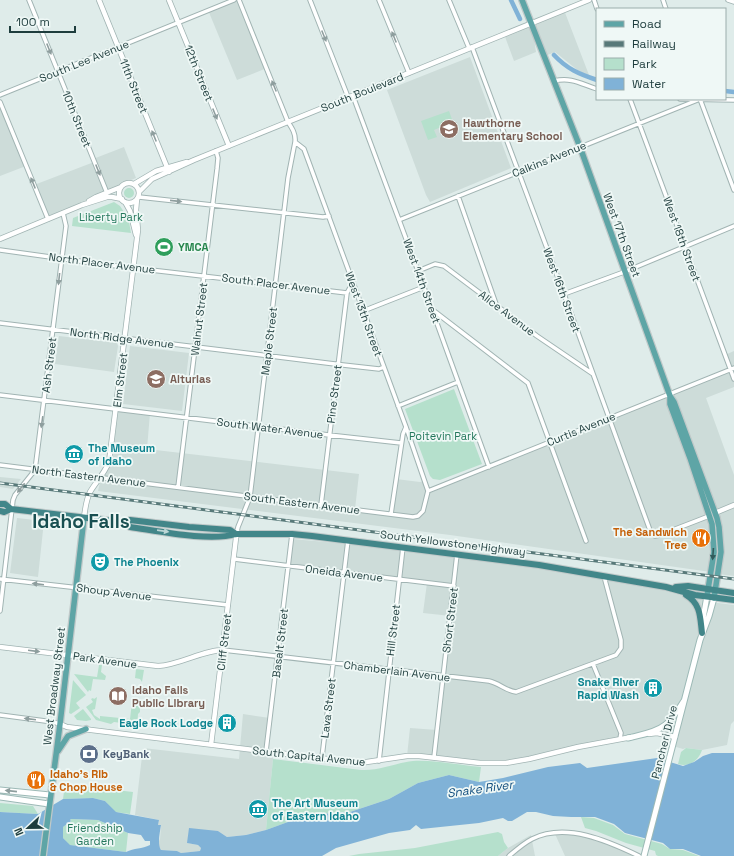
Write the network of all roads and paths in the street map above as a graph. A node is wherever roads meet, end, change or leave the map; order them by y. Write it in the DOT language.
graph roads {
  1 [pos="29,0"];
  2 [pos="99,0"];
  3 [pos="169,0"];
  4 [pos="234,0"];
  5 [pos="239,0"];
  6 [pos="310,0"];
  7 [pos="379,0"];
  8 [pos="449,0"];
  9 [pos="522,0"];
  10 [pos="589,0"];
  11 [pos="732,1"];
  12 [pos="734,6"];
  13 [pos="178,22"];
  14 [pos="532,23"];
  15 [pos="118,47"];
  16 [pos="471,48"];
  17 [pos="58,72"];
  18 [pos="409,73"];
  19 [pos="554,81"];
  20 [pos="596,89"];
  21 [pos="0,95"];
  22 [pos="351,96"];
  23 [pos="630,100"];
  24 [pos="697,100"];
  25 [pos="700,100"];
  26 [pos="0,102"];
  27 [pos="288,122"];
  28 [pos="639,123"];
  29 [pos="295,142"];
  30 [pos="228,146"];
  31 [pos="580,147"];
  32 [pos="216,151"];
  33 [pos="168,170"];
  34 [pos="519,172"];
  35 [pos="134,184"];
  36 [pos="121,187"];
  37 [pos="734,190"];
  38 [pos="107,193"];
  39 [pos="138,196"];
  40 [pos="458,196"];
  41 [pos="123,200"];
  42 [pos="82,205"];
  43 [pos="213,205"];
  44 [pos="63,213"];
  45 [pos="284,213"];
  46 [pos="329,216"];
  47 [pos="48,219"];
  48 [pos="399,220"];
  49 [pos="734,226"];
  50 [pos="136,237"];
  51 [pos="0,239"];
  52 [pos="685,246"];
  53 [pos="0,250"];
  54 [pos="62,258"];
  55 [pos="133,267"];
  56 [pos="418,271"];
  57 [pos="624,272"];
  58 [pos="205,275"];
  59 [pos="276,284"];
  60 [pos="352,284"];
  61 [pos="424,287"];
  62 [pos="347,294"];
  63 [pos="564,294"];
  64 [pos="496,305"];
  65 [pos="363,311"];
  66 [pos="433,311"];
  67 [pos="0,323"];
  68 [pos="53,329"];
  69 [pos="125,338"];
  70 [pos="196,347"];
  71 [pos="267,355"];
  72 [pos="338,364"];
  73 [pos="384,367"];
  74 [pos="732,368"];
  75 [pos="594,375"];
  76 [pos="734,379"];
  77 [pos="458,382"];
  78 [pos="0,395"];
  79 [pos="670,395"];
  80 [pos="45,400"];
  81 [pos="398,406"];
  82 [pos="116,409"];
  83 [pos="187,418"];
  84 [pos="609,418"];
  85 [pos="258,426"];
  86 [pos="406,427"];
  87 [pos="329,435"];
  88 [pos="549,442"];
  89 [pos="402,443"];
  90 [pos="0,465"];
  91 [pos="489,467"];
  92 [pos="35,470"];
  93 [pos="101,478"];
  94 [pos="698,481"];
  95 [pos="178,487"];
  96 [pos="428,491"];
  97 [pos="250,497"];
  98 [pos="0,504"];
  99 [pos="321,505"];
  100 [pos="734,505"];
  101 [pos="11,509"];
  102 [pos="0,511"];
  103 [pos="715,513"];
  104 [pos="391,514"];
  105 [pos="709,516"];
  106 [pos="84,518"];
  107 [pos="292,534"];
  108 [pos="236,536"];
  109 [pos="348,540"];
  110 [pos="721,540"];
  111 [pos="586,541"];
  112 [pos="403,547"];
  113 [pos="457,554"];
  114 [pos="234,559"];
  115 [pos="289,566"];
  116 [pos="344,573"];
  117 [pos="606,576"];
  118 [pos="2,579"];
  119 [pos="399,580"];
  120 [pos="454,586"];
  121 [pos="76,587"];
  122 [pos="666,587"];
  123 [pos="708,589"];
  124 [pos="716,590"];
  125 [pos="734,593"];
  126 [pos="707,596"];
  127 [pos="714,598"];
  128 [pos="734,600"];
  129 [pos="228,605"];
  130 [pos="0,611"];
  131 [pos="702,633"];
  132 [pos="0,647"];
  133 [pos="223,650"];
  134 [pos="68,655"];
  135 [pos="278,657"];
  136 [pos="333,664"];
  137 [pos="593,664"];
  138 [pos="163,666"];
  139 [pos="388,670"];
  140 [pos="444,676"];
  141 [pos="685,700"];
  142 [pos="0,716"];
  143 [pos="60,724"];
  144 [pos="86,729"];
  145 [pos="675,737"];
  146 [pos="628,738"];
  147 [pos="620,739"];
  148 [pos="211,745"];
  149 [pos="266,751"];
  150 [pos="56,753"];
  151 [pos="434,757"];
  152 [pos="322,758"];
  153 [pos="379,761"];
  154 [pos="0,790"];
  155 [pos="50,795"];
  156 [pos="0,797"];
  157 [pos="49,806"];
  158 [pos="43,856"];
  159 [pos="509,856"];
  160 [pos="639,856"];
  161 [pos="644,856"];
  1 -- 17 [label="street, 10th Street, one-way"];
  2 -- 15 [label="street, 11th Street"];
  3 -- 13 [label="street, 12th Street"];
  4 -- 13 [label="street, South Lee Avenue"];
  27 -- 5 [label="street, West 13th Street, one-way"];
  6 -- 22 [label="street, West 14th Street, one-way"];
  18 -- 7 [label="street, one-way"];
  8 -- 16 [label="street, West 16th Street"];
  9 -- 14 [label="main road, West 17th Street"];
  10 -- 14 [label="street, South Boulevard"];
  11 -- 12 [label="street"];
  13 -- 15 [label="street, South Lee Avenue"];
  13 -- 30 [label="street, 12th Street, one-way"];
  14 -- 16 [label="street, South Boulevard"];
  14 -- 19 [label="main road, West 17th Street"];
  15 -- 17 [label="street, South Lee Avenue"];
  33 -- 15 [label="street, 11th Street, one-way"];
  16 -- 18 [label="street, South Boulevard"];
  16 -- 34 [label="street, West 16th Street"];
  17 -- 21 [label="street, South Lee Avenue"];
  17 -- 38 [label="street, 10th Street, one-way"];
  18 -- 22 [label="street, South Boulevard"];
  19 -- 20 [label="street"];
  19 -- 31 [label="main road, West 17th Street"];
  22 -- 27 [label="street, South Boulevard"];
  22 -- 48 [label="street, West 14th Street"];
  23 -- 28 [label="street, West 18th Street"];
  24 -- 28 [label="street, Calkins Avenue"];
  25 -- 37 [label="street"];
  47 -- 26 [label="street, one-way"];
  27 -- 29 [label="street, West 13th Street"];
  27 -- 30 [label="street, South Boulevard"];
  28 -- 31 [label="street, Calkins Avenue"];
  28 -- 52 [label="street, West 18th Street"];
  29 -- 45 [label="street, Maple Street"];
  29 -- 46 [label="street, West 13th Street"];
  30 -- 32 [label="street, South Boulevard"];
  31 -- 34 [label="street, Calkins Avenue"];
  31 -- 57 [label="main road, West 17th Street"];
  32 -- 33 [label="street, South Boulevard"];
  32 -- 43 [label="street, Walnut Street"];
  33 -- 35 [label="street"];
  33 -- 39 [label="street, South Boulevard"];
  34 -- 40 [label="street, Calkins Avenue"];
  34 -- 63 [label="street, West 16th Street"];
  35 -- 36 [label="street"];
  35 -- 39 [label="street"];
  36 -- 38 [label="street"];
  36 -- 41 [label="street"];
  38 -- 42 [label="street"];
  39 -- 41 [label="street"];
  39 -- 43 [label="street, one-way"];
  39 -- 50 [label="street, Elm Street"];
  40 -- 48 [label="street, Calkins Avenue"];
  40 -- 64 [label="street"];
  41 -- 42 [label="street"];
  41 -- 50 [label="street, Elm Street"];
  42 -- 44 [label="street"];
  43 -- 45 [label="street"];
  43 -- 58 [label="street, Walnut Street"];
  44 -- 47 [label="street"];
  44 -- 54 [label="street, Ash Street"];
  45 -- 46 [label="street"];
  45 -- 59 [label="street, Maple Street"];
  46 -- 60 [label="street, West 13th Street"];
  47 -- 51 [label="street"];
  48 -- 56 [label="street, West 14th Street"];
  49 -- 52 [label="street"];
  50 -- 55 [label="street, Elm Street"];
  52 -- 57 [label="street"];
  52 -- 74 [label="street, West 18th Street"];
  53 -- 54 [label="street, North Placer Avenue"];
  54 -- 55 [label="street, North Placer Avenue"];
  54 -- 68 [label="street, Ash Street, one-way"];
  55 -- 58 [label="street, North Placer Avenue"];
  55 -- 69 [label="street, Elm Street"];
  56 -- 61 [label="street, West 14th Street"];
  56 -- 64 [label="street, Alice Avenue"];
  57 -- 63 [label="street"];
  57 -- 79 [label="main road, West 17th Street"];
  58 -- 59 [label="street, South Placer Avenue"];
  58 -- 70 [label="street, Walnut Street"];
  59 -- 62 [label="street, South Placer Avenue"];
  59 -- 71 [label="street, Maple Street"];
  60 -- 62 [label="street, Pine Street"];
  60 -- 65 [label="street, West 13th Street"];
  61 -- 65 [label="street"];
  61 -- 66 [label="street, West 14th Street"];
  62 -- 72 [label="street, Pine Street"];
  63 -- 75 [label="street, West 16th Street"];
  64 -- 75 [label="street, Alice Avenue"];
  65 -- 73 [label="street, West 13th Street"];
  66 -- 77 [label="street, West 14th Street"];
  66 -- 88 [label="street"];
  67 -- 68 [label="street, North Ridge Avenue"];
  68 -- 69 [label="street, North Ridge Avenue"];
  68 -- 80 [label="street, Ash Street"];
  69 -- 70 [label="street, North Ridge Avenue"];
  69 -- 82 [label="street, Elm Street"];
  70 -- 71 [label="street, North Ridge Avenue"];
  70 -- 83 [label="street, Walnut Street"];
  71 -- 72 [label="street, North Ridge Avenue"];
  71 -- 85 [label="street, Maple Street"];
  72 -- 73 [label="street, North Ridge Avenue"];
  72 -- 87 [label="street, Pine Street"];
  73 -- 81 [label="street, West 13th Street"];
  74 -- 76 [label="street, West 18th Street"];
  74 -- 79 [label="street, Curtis Avenue"];
  75 -- 84 [label="street, West 16th Street"];
  77 -- 81 [label="street"];
  77 -- 91 [label="street, West 14th Street"];
  78 -- 80 [label="street, South Water Avenue"];
  79 -- 84 [label="street, Curtis Avenue"];
  79 -- 94 [label="main road, West 17th Street"];
  79 -- 103 [label="main road, West 17th Street"];
  80 -- 82 [label="street, South Water Avenue"];
  80 -- 92 [label="street, Ash Street, one-way"];
  81 -- 86 [label="street, West 13th Street"];
  82 -- 83 [label="street, South Water Avenue"];
  82 -- 93 [label="street, Elm Street"];
  83 -- 85 [label="street, South Water Avenue"];
  83 -- 95 [label="street, Walnut Street"];
  84 -- 88 [label="street, Curtis Avenue"];
  84 -- 105 [label="street, West 16th Street"];
  85 -- 87 [label="street, South Water Avenue"];
  85 -- 97 [label="street, Maple Street"];
  86 -- 89 [label="street"];
  86 -- 96 [label="street, West 13th Street"];
  87 -- 89 [label="street, South Water Avenue"];
  87 -- 99 [label="street, Pine Street"];
  88 -- 91 [label="street, Curtis Avenue"];
  88 -- 111 [label="street"];
  89 -- 104 [label="street"];
  90 -- 92 [label="street, North Eastern Avenue"];
  91 -- 96 [label="street, Curtis Avenue"];
  92 -- 93 [label="street, North Eastern Avenue"];
  92 -- 101 [label="street, one-way"];
  93 -- 95 [label="street, North Eastern Avenue"];
  93 -- 106 [label="street, Elm Street"];
  94 -- 103 [label="main road"];
  94 -- 105 [label="main road, West 17th Street"];
  95 -- 97 [label="street, South Eastern Avenue"];
  96 -- 104 [label="street, South Eastern Avenue"];
  97 -- 99 [label="street, South Eastern Avenue"];
  97 -- 108 [label="street, Maple Street"];
  98 -- 101 [label="highway"];
  99 -- 104 [label="street, South Eastern Avenue"];
  100 -- 103 [label="street"];
  101 -- 102 [label="highway"];
  101 -- 106 [label="highway, South Yellowstone Highway"];
  101 -- 118 [label="street"];
  103 -- 110 [label="main road, West 17th Street"];
  105 -- 110 [label="main road"];
  105 -- 123 [label="main road, West 17th Street, one-way"];
  106 -- 108 [label="highway, South Yellowstone Highway"];
  106 -- 121 [label="main road, West Broadway Street"];
  107 -- 108 [label="highway, South Yellowstone Highway"];
  107 -- 109 [label="highway, South Yellowstone Highway"];
  107 -- 115 [label="street, Basalt Street"];
  108 -- 114 [label="street, Cliff Street"];
  109 -- 112 [label="highway, South Yellowstone Highway"];
  109 -- 116 [label="street, Lava Street"];
  110 -- 124 [label="main road, West 17th Street"];
  112 -- 113 [label="highway, South Yellowstone Highway"];
  112 -- 119 [label="street, Hill Street"];
  113 -- 117 [label="highway, South Yellowstone Highway"];
  113 -- 120 [label="street, Short Street"];
  114 -- 115 [label="street, Oneida Avenue"];
  114 -- 129 [label="street, Cliff Street"];
  115 -- 116 [label="street, Oneida Avenue"];
  115 -- 135 [label="street, Basalt Street"];
  116 -- 119 [label="street, Oneida Avenue"];
  116 -- 136 [label="street, Lava Street"];
  117 -- 122 [label="highway, South Yellowstone Highway"];
  117 -- 137 [label="street, Chamberlain Avenue"];
  121 -- 118 [label="street, Shoup Avenue, one-way"];
  118 -- 130 [label="street"];
  119 -- 120 [label="street, Oneida Avenue"];
  119 -- 139 [label="street, Hill Street"];
  120 -- 140 [label="street, Short Street"];
  121 -- 129 [label="street, Shoup Avenue"];
  121 -- 134 [label="main road, West Broadway Street"];
  122 -- 123 [label="highway, South Yellowstone Highway"];
  122 -- 126 [label="highway, South Yellowstone Highway"];
  122 -- 131 [label="highway"];
  123 -- 124 [label="highway, South Yellowstone Highway"];
  123 -- 126 [label="main road, Pancheri Drive"];
  124 -- 125 [label="highway, South Yellowstone Highway"];
  124 -- 127 [label="main road, West 17th Street"];
  126 -- 127 [label="highway, South Yellowstone Highway"];
  126 -- 131 [label="main road, Pancheri Drive"];
  127 -- 128 [label="highway, South Yellowstone Highway"];
  127 -- 131 [label="main road, Pancheri Drive"];
  129 -- 133 [label="street, Cliff Street"];
  131 -- 141 [label="main road, Pancheri Drive"];
  132 -- 134 [label="street, Park Avenue, one-way"];
  133 -- 135 [label="street, Chamberlain Avenue"];
  133 -- 138 [label="street, Chamberlain Avenue"];
  133 -- 148 [label="street, Cliff Street"];
  134 -- 138 [label="street, Park Avenue"];
  134 -- 143 [label="main road, West Broadway Street"];
  135 -- 136 [label="street, Chamberlain Avenue"];
  135 -- 149 [label="street, Basalt Street"];
  136 -- 139 [label="street, Chamberlain Avenue"];
  136 -- 152 [label="street, Lava Street"];
  137 -- 140 [label="street, Chamberlain Avenue"];
  137 -- 147 [label="street"];
  139 -- 140 [label="street, Chamberlain Avenue"];
  139 -- 153 [label="street, Hill Street"];
  140 -- 151 [label="street, Short Street"];
  141 -- 145 [label="main road, Pancheri Drive"];
  141 -- 146 [label="main road"];
  143 -- 142 [label="street, one-way"];
  143 -- 144 [label="street, South Capital Avenue"];
  143 -- 150 [label="main road, West Broadway Street"];
  144 -- 148 [label="street, South Capital Avenue"];
  144 -- 150 [label="main road"];
  145 -- 146 [label="street, South Capital Avenue"];
  145 -- 161 [label="main road, Pancheri Drive"];
  146 -- 147 [label="street, South Capital Avenue"];
  147 -- 151 [label="street, South Capital Avenue"];
  148 -- 149 [label="street, South Capital Avenue"];
  149 -- 152 [label="street, South Capital Avenue"];
  150 -- 155 [label="main road, West Broadway Street"];
  151 -- 153 [label="street, South Capital Avenue"];
  152 -- 153 [label="street, South Capital Avenue"];
  155 -- 154 [label="main road, one-way"];
  155 -- 157 [label="main road, West Broadway Street"];
  156 -- 157 [label="main road"];
  157 -- 158 [label="main road, West Broadway Street"];
  159 -- 160 [label="street"];
}
